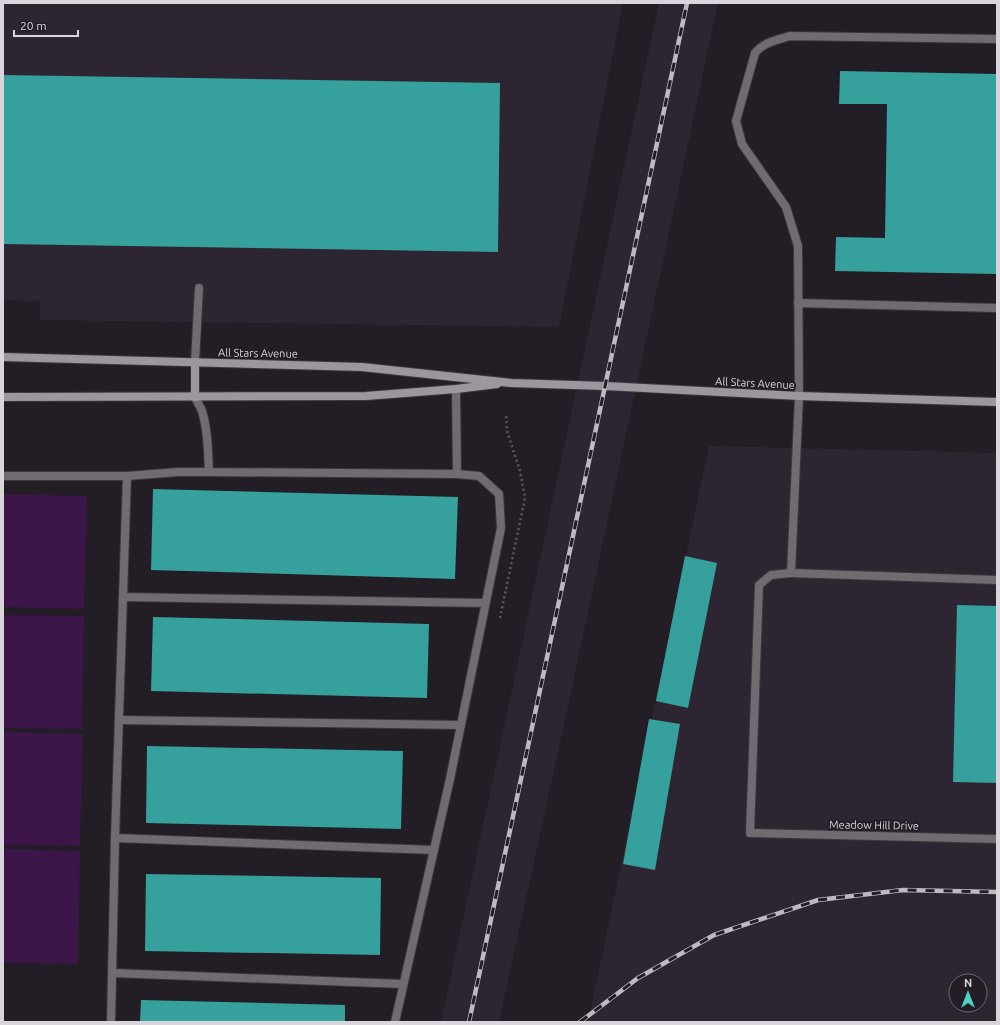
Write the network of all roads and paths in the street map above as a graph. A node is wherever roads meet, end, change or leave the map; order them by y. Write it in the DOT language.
graph roads {
  1 [pos="997,39"];
  2 [pos="198,288"];
  3 [pos="798,303"];
  4 [pos="997,308"];
  5 [pos="3,357"];
  6 [pos="195,362"];
  7 [pos="511,383"];
  8 [pos="456,389"];
  9 [pos="799,396"];
  10 [pos="3,397"];
  11 [pos="195,397"];
  12 [pos="997,402"];
  13 [pos="209,472"];
  14 [pos="457,474"];
  15 [pos="3,476"];
  16 [pos="127,476"];
  17 [pos="791,573"];
  18 [pos="997,580"];
  19 [pos="123,598"];
  20 [pos="485,603"];
  21 [pos="119,720"];
  22 [pos="461,725"];
  23 [pos="115,838"];
  24 [pos="997,839"];
  25 [pos="434,850"];
  26 [pos="112,973"];
  27 [pos="404,984"];
  28 [pos="111,1022"];
  29 [pos="395,1022"];
  1 -- 3 [label="street"];
  2 -- 6 [label="street"];
  3 -- 4 [label="street"];
  3 -- 9 [label="street"];
  5 -- 6 [label="street, All Stars Avenue"];
  6 -- 7 [label="street, All Stars Avenue"];
  6 -- 11 [label="street"];
  7 -- 8 [label="street, All Stars Avenue"];
  7 -- 9 [label="street, All Stars Avenue"];
  8 -- 11 [label="street, All Stars Avenue"];
  8 -- 14 [label="street"];
  9 -- 12 [label="street, All Stars Avenue"];
  9 -- 17 [label="street"];
  10 -- 11 [label="street, All Stars Avenue"];
  11 -- 13 [label="street"];
  13 -- 14 [label="street"];
  13 -- 16 [label="street"];
  14 -- 20 [label="street"];
  15 -- 16 [label="street"];
  16 -- 19 [label="street"];
  17 -- 18 [label="street"];
  17 -- 24 [label="street, Meadow Hill Drive"];
  19 -- 20 [label="street"];
  19 -- 21 [label="street"];
  20 -- 22 [label="street"];
  21 -- 22 [label="street"];
  21 -- 23 [label="street"];
  22 -- 25 [label="street"];
  23 -- 25 [label="street"];
  23 -- 26 [label="street"];
  25 -- 27 [label="street"];
  26 -- 27 [label="street"];
  26 -- 28 [label="street"];
  27 -- 29 [label="street"];
}
